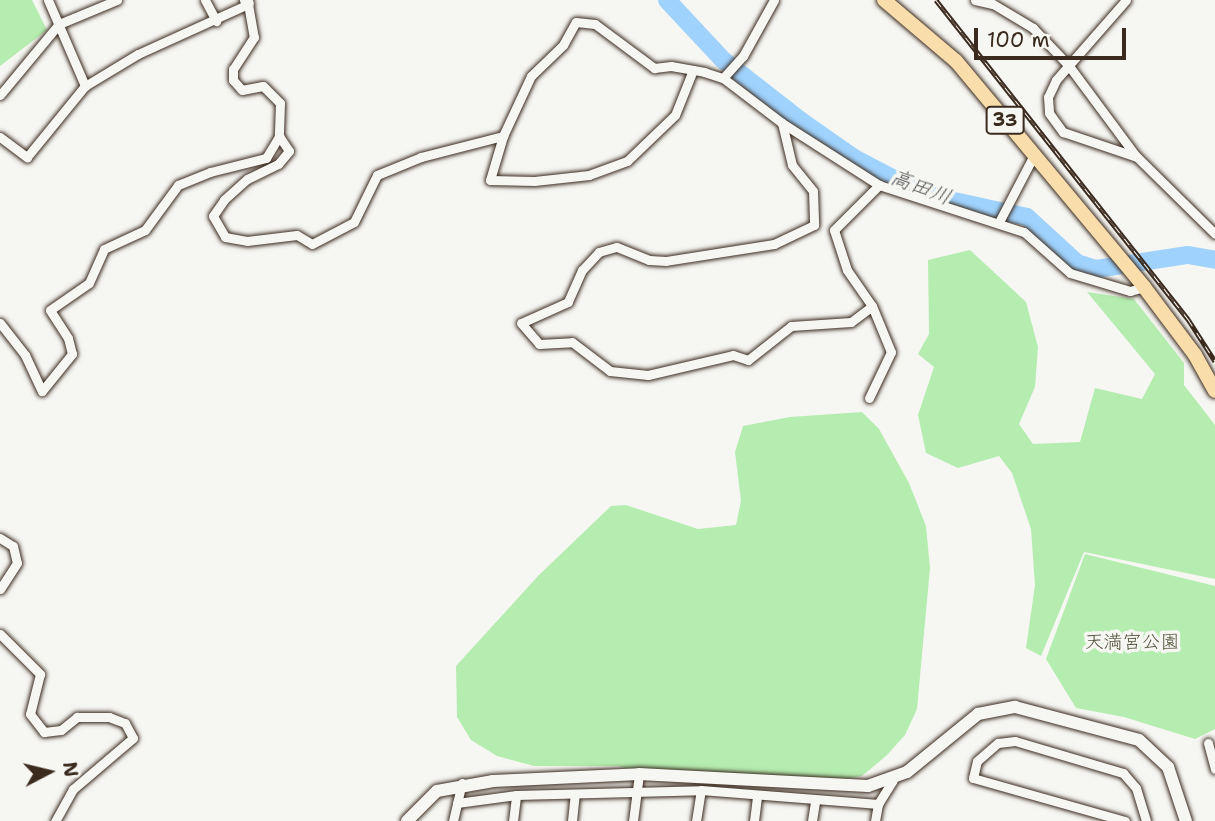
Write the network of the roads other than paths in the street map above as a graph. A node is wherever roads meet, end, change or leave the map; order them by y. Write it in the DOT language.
graph roads {
  1 [pos="48,0"];
  2 [pos="117,0"];
  3 [pos="205,0"];
  4 [pos="774,0"];
  5 [pos="884,0"];
  6 [pos="975,0"];
  7 [pos="1126,0"];
  8 [pos="247,2"];
  9 [pos="216,21"];
  10 [pos="59,24"];
  11 [pos="1069,66"];
  12 [pos="693,70"];
  13 [pos="725,76"];
  14 [pos="85,86"];
  15 [pos="0,95"];
  16 [pos="782,123"];
  17 [pos="279,136"];
  18 [pos="503,136"];
  19 [pos="0,137"];
  20 [pos="1034,155"];
  21 [pos="1137,157"];
  22 [pos="879,185"];
  23 [pos="999,222"];
  24 [pos="1215,234"];
  25 [pos="1139,283"];
  26 [pos="872,306"];
  27 [pos="0,323"];
  28 [pos="1215,391"];
  29 [pos="869,398"];
  30 [pos="0,538"];
  31 [pos="0,589"];
  32 [pos="0,634"];
  33 [pos="1208,743"];
  34 [pos="1215,769"];
  35 [pos="639,774"];
  36 [pos="893,780"];
  37 [pos="462,783"];
  38 [pos="701,790"];
  39 [pos="637,793"];
  40 [pos="575,794"];
  41 [pos="516,795"];
  42 [pos="757,796"];
  43 [pos="815,801"];
  44 [pos="457,803"];
  45 [pos="878,804"];
  46 [pos="55,821"];
  47 [pos="407,821"];
  48 [pos="453,821"];
  49 [pos="513,821"];
  50 [pos="572,821"];
  51 [pos="633,821"];
  52 [pos="696,821"];
  53 [pos="754,821"];
  54 [pos="812,821"];
  55 [pos="875,821"];
  56 [pos="1125,821"];
  57 [pos="1146,821"];
  58 [pos="1186,821"];
  1 -- 10 [label="street"];
  2 -- 10 [label="street"];
  3 -- 9 [label="street"];
  4 -- 13 [label="street"];
  5 -- 20 [label="main road, 33"];
  6 -- 11 [label="street"];
  7 -- 11 [label="street"];
  8 -- 9 [label="street"];
  8 -- 17 [label="street"];
  9 -- 14 [label="street"];
  10 -- 14 [label="street"];
  10 -- 15 [label="street"];
  11 -- 21 [label="street"];
  11 -- 21 [label="street"];
  12 -- 13 [label="street"];
  12 -- 18 [label="street"];
  12 -- 18 [label="street"];
  13 -- 16 [label="street"];
  14 -- 19 [label="street"];
  16 -- 22 [label="street"];
  16 -- 26 [label="street"];
  17 -- 18 [label="street"];
  17 -- 27 [label="street"];
  20 -- 23 [label="street"];
  20 -- 25 [label="main road, 33"];
  21 -- 24 [label="street"];
  22 -- 23 [label="street"];
  22 -- 26 [label="street"];
  23 -- 25 [label="street"];
  25 -- 28 [label="main road, 33"];
  26 -- 29 [label="street"];
  30 -- 31 [label="street"];
  32 -- 46 [label="street"];
  33 -- 34 [label="street"];
  35 -- 36 [label="street"];
  35 -- 37 [label="street"];
  35 -- 39 [label="street"];
  36 -- 45 [label="street"];
  36 -- 58 [label="street"];
  37 -- 44 [label="street"];
  37 -- 47 [label="street"];
  38 -- 39 [label="street"];
  38 -- 42 [label="street"];
  38 -- 52 [label="street"];
  39 -- 40 [label="street"];
  39 -- 51 [label="street"];
  40 -- 41 [label="street"];
  40 -- 50 [label="street"];
  41 -- 44 [label="street"];
  41 -- 49 [label="street"];
  42 -- 43 [label="street"];
  42 -- 53 [label="street"];
  43 -- 45 [label="street"];
  43 -- 54 [label="street"];
  44 -- 48 [label="street"];
  45 -- 55 [label="street"];
  56 -- 57 [label="street"];
}
